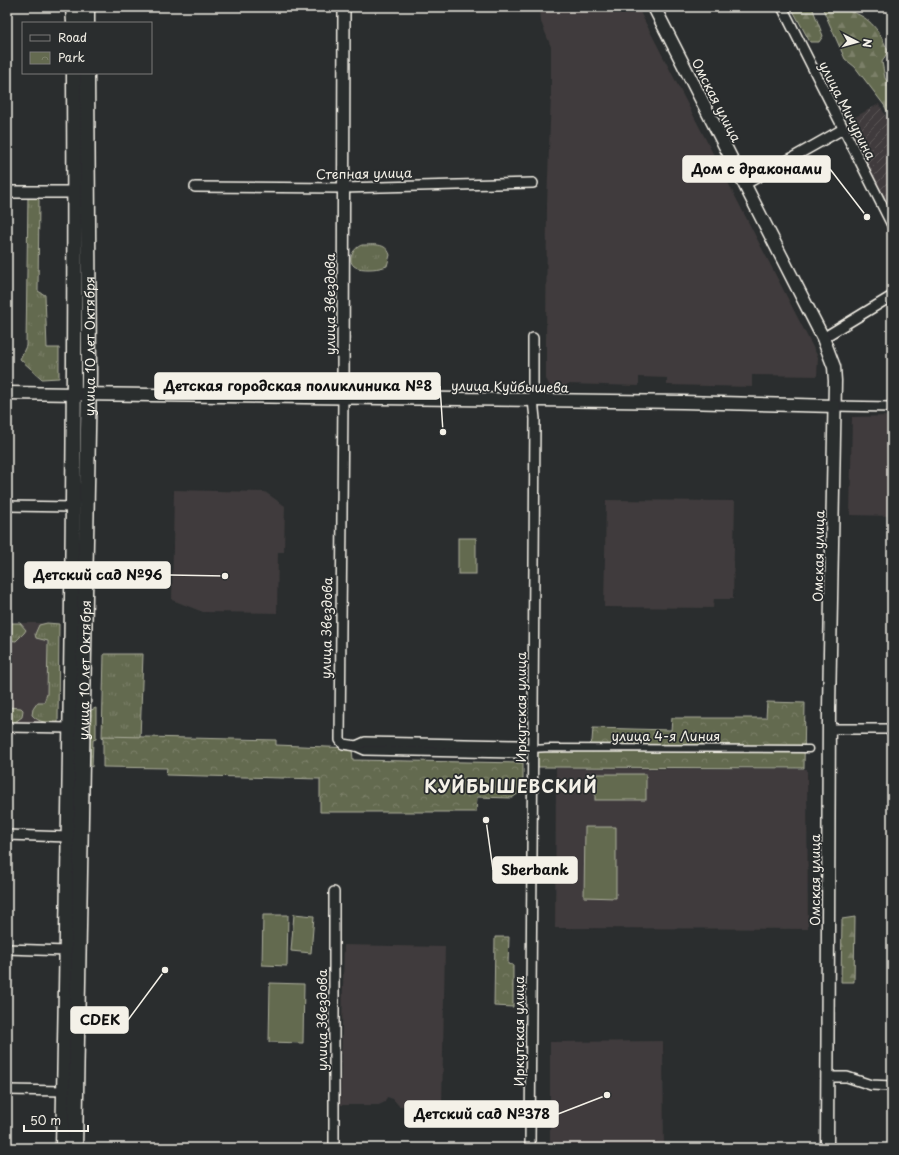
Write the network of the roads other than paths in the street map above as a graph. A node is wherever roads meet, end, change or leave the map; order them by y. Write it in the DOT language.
graph roads {
  1 [pos="73,7"];
  2 [pos="87,7"];
  3 [pos="344,7"];
  4 [pos="654,7"];
  5 [pos="782,7"];
  6 [pos="74,22"];
  7 [pos="87,22"];
  8 [pos="74,74"];
  9 [pos="88,74"];
  10 [pos="843,129"];
  11 [pos="533,183"];
  12 [pos="744,185"];
  13 [pos="195,187"];
  14 [pos="344,188"];
  15 [pos="7,192"];
  16 [pos="75,192"];
  17 [pos="892,225"];
  18 [pos="892,296"];
  19 [pos="533,338"];
  20 [pos="823,338"];
  21 [pos="7,393"];
  22 [pos="82,394"];
  23 [pos="342,398"];
  24 [pos="533,400"];
  25 [pos="835,406"];
  26 [pos="892,407"];
  27 [pos="7,506"];
  28 [pos="74,507"];
  29 [pos="7,726"];
  30 [pos="70,728"];
  31 [pos="829,729"];
  32 [pos="892,729"];
  33 [pos="343,744"];
  34 [pos="528,749"];
  35 [pos="809,749"];
  36 [pos="7,835"];
  37 [pos="69,837"];
  38 [pos="334,892"];
  39 [pos="7,949"];
  40 [pos="67,951"];
  41 [pos="828,1077"];
  42 [pos="892,1086"];
  43 [pos="7,1090"];
  44 [pos="64,1091"];
  45 [pos="63,1148"];
  46 [pos="75,1148"];
  47 [pos="334,1148"];
  48 [pos="530,1148"];
  49 [pos="827,1148"];
  1 -- 6 [label="main road"];
  2 -- 7 [label="main road"];
  3 -- 14 [label="street, улица Звездова"];
  4 -- 12 [label="main road, Омская улица"];
  5 -- 10 [label="street, улица Мичурина"];
  8 -- 16 [label="main road, улица 10 лет Октября"];
  9 -- 22 [label="main road, улица 10 лет Октября"];
  10 -- 12 [label="street"];
  10 -- 17 [label="street, улица Мичурина"];
  11 -- 14 [label="street, Степная улица"];
  12 -- 20 [label="main road, Омская улица"];
  13 -- 14 [label="street, Степная улица"];
  14 -- 23 [label="street, улица Звездова"];
  15 -- 16 [label="street"];
  16 -- 22 [label="main road, улица 10 лет Октября"];
  18 -- 20 [label="street"];
  19 -- 24 [label="street, Иркутская улица"];
  20 -- 25 [label="main road, Омская улица"];
  21 -- 22 [label="main road, улица Куйбышева"];
  22 -- 23 [label="main road, улица Куйбышева"];
  22 -- 28 [label="main road, улица 10 лет Октября"];
  22 -- 46 [label="main road, улица 10 лет Октября"];
  23 -- 24 [label="main road, улица Куйбышева"];
  23 -- 33 [label="street, улица Звездова"];
  24 -- 25 [label="main road, улица Куйбышева"];
  24 -- 34 [label="street, Иркутская улица"];
  25 -- 26 [label="street, улица Куйбышева"];
  25 -- 31 [label="main road, Омская улица"];
  27 -- 28 [label="street"];
  28 -- 30 [label="main road, улица 10 лет Октября"];
  29 -- 30 [label="street"];
  30 -- 37 [label="main road, улица 10 лет Октября"];
  31 -- 32 [label="street"];
  31 -- 41 [label="main road, Омская улица"];
  33 -- 34 [label="street, улица 4-я Линия"];
  34 -- 35 [label="street, улица 4-я Линия"];
  34 -- 48 [label="street, Иркутская улица"];
  36 -- 37 [label="street"];
  37 -- 40 [label="main road, улица 10 лет Октября"];
  38 -- 47 [label="street, улица Звездова"];
  39 -- 40 [label="street"];
  40 -- 44 [label="main road, улица 10 лет Октября"];
  41 -- 42 [label="street"];
  41 -- 49 [label="main road, Омская улица"];
  43 -- 44 [label="street"];
  44 -- 45 [label="main road, улица 10 лет Октября"];
}
